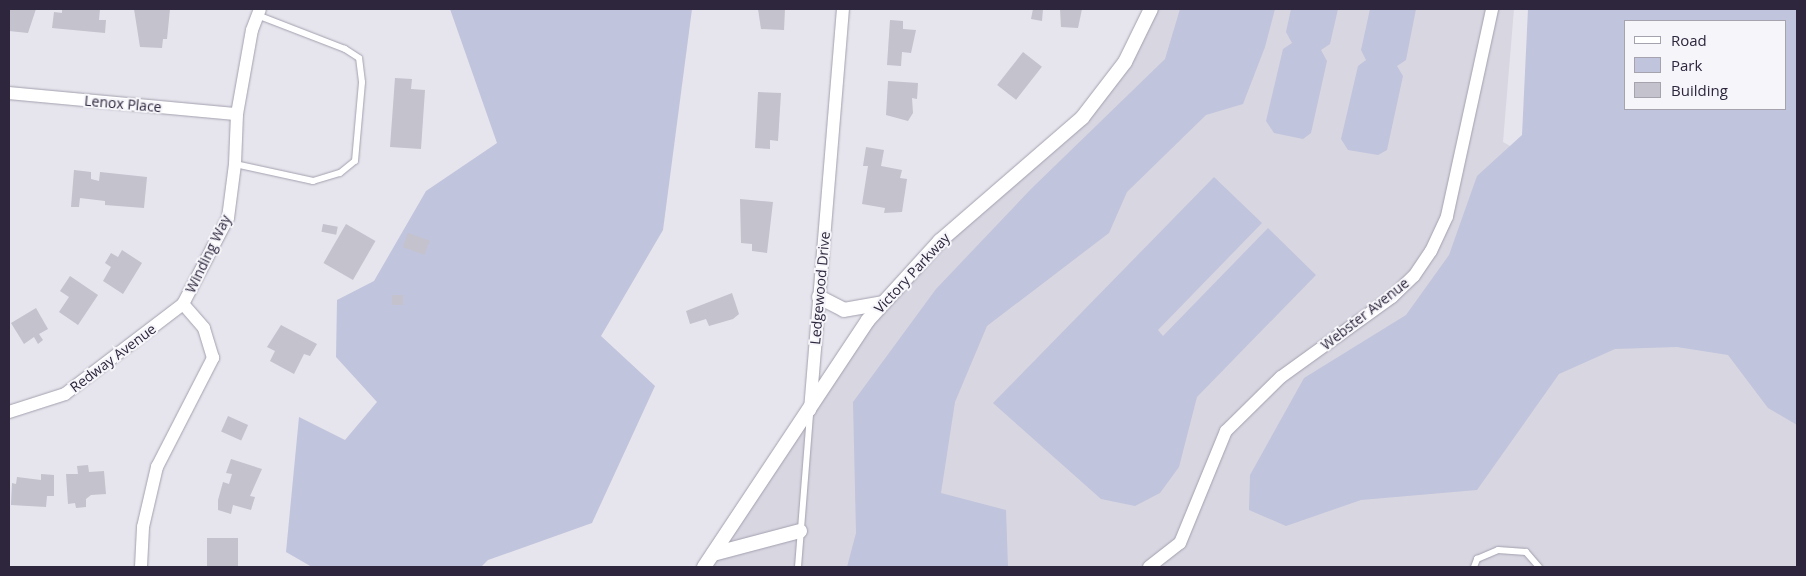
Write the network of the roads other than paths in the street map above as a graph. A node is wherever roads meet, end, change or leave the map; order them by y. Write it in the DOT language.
graph roads {
  1 [pos="843,9"];
  2 [pos="1151,9"];
  3 [pos="1492,9"];
  4 [pos="258,12"];
  5 [pos="9,93"];
  6 [pos="237,114"];
  7 [pos="235,164"];
  8 [pos="819,296"];
  9 [pos="882,303"];
  10 [pos="183,304"];
  11 [pos="810,410"];
  12 [pos="9,412"];
  13 [pos="800,531"];
  14 [pos="713,554"];
  15 [pos="140,567"];
  16 [pos="704,567"];
  17 [pos="798,567"];
  18 [pos="1149,567"];
  19 [pos="1474,567"];
  20 [pos="1539,567"];
  1 -- 8 [label="street, Ledgewood Drive"];
  2 -- 9 [label="street, Victory Parkway"];
  3 -- 18 [label="street, Webster Avenue"];
  4 -- 6 [label="street, Winding Way"];
  4 -- 7 [label="lane"];
  5 -- 6 [label="street, Lenox Place"];
  6 -- 7 [label="street, Winding Way"];
  7 -- 10 [label="street, Winding Way"];
  8 -- 9 [label="street"];
  8 -- 11 [label="street, Ledgewood Drive"];
  9 -- 11 [label="street, Victory Parkway"];
  10 -- 12 [label="street, Redway Avenue"];
  10 -- 15 [label="street, Winding Way"];
  11 -- 13 [label="lane, Ledgewood Drive"];
  11 -- 14 [label="street, Victory Parkway"];
  13 -- 14 [label="street"];
  13 -- 17 [label="lane, Ledgewood Drive"];
  14 -- 16 [label="street, Victory Parkway"];
  19 -- 20 [label="lane"];
}
